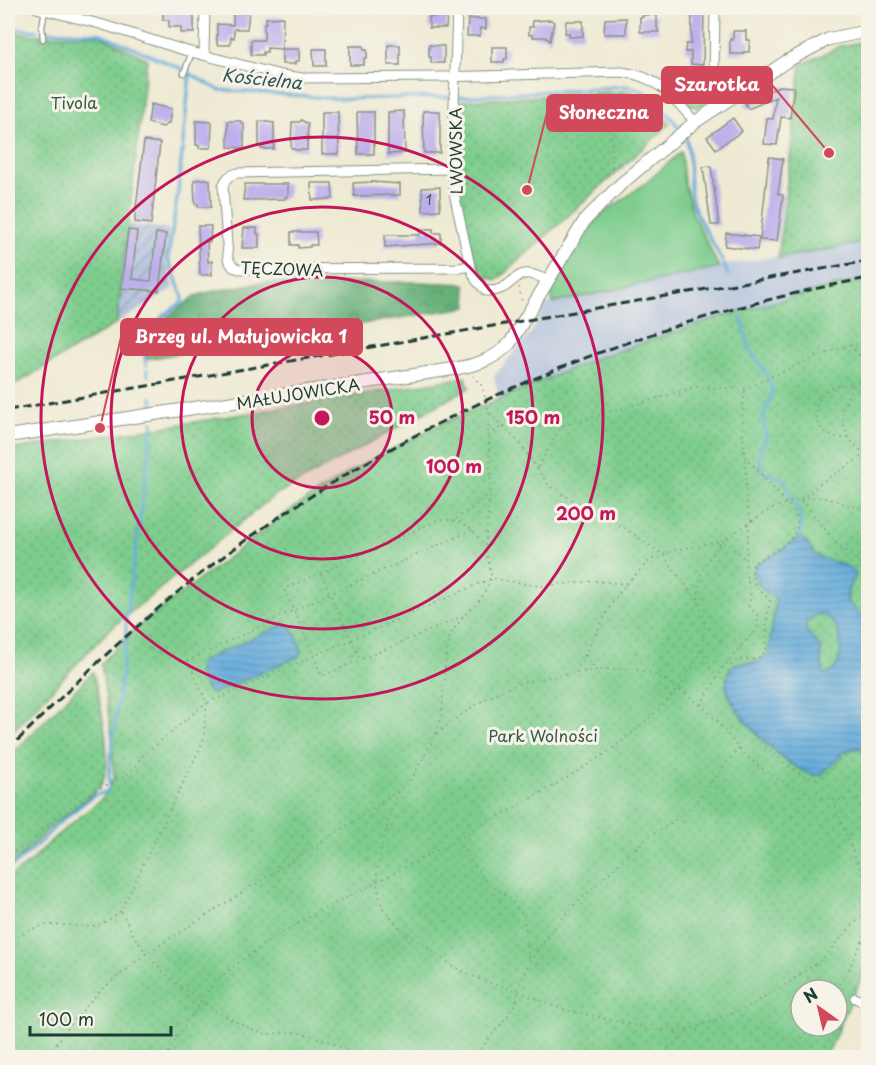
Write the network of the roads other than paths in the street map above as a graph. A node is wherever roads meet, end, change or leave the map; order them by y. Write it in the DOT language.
graph roads {
  1 [pos="40,8"];
  2 [pos="205,8"];
  3 [pos="457,8"];
  4 [pos="715,8"];
  5 [pos="868,31"];
  6 [pos="43,39"];
  7 [pos="192,52"];
  8 [pos="204,55"];
  9 [pos="184,73"];
  10 [pos="455,76"];
  11 [pos="717,106"];
  12 [pos="686,129"];
  13 [pos="452,169"];
  14 [pos="470,266"];
  15 [pos="548,281"];
  16 [pos="8,436"];
  17 [pos="855,998"];
  18 [pos="868,1004"];
  1 -- 6 [label="lane"];
  1 -- 7 [label="street"];
  2 -- 8 [label="street"];
  3 -- 10 [label="street, LWOWSKA"];
  4 -- 11 [label="street"];
  5 -- 11 [label="street, MAŁUJOWICKA"];
  7 -- 8 [label="street"];
  7 -- 9 [label="lane"];
  8 -- 10 [label="street"];
  10 -- 12 [label="street"];
  10 -- 13 [label="street, LWOWSKA"];
  11 -- 12 [label="street, MAŁUJOWICKA"];
  12 -- 15 [label="street, MAŁUJOWICKA"];
  13 -- 14 [label="street, LWOWSKA"];
  13 -- 14 [label="street, TĘCZOWA"];
  14 -- 15 [label="street, LWOWSKA"];
  15 -- 16 [label="street, MAŁUJOWICKA"];
  17 -- 18 [label="street"];
}
